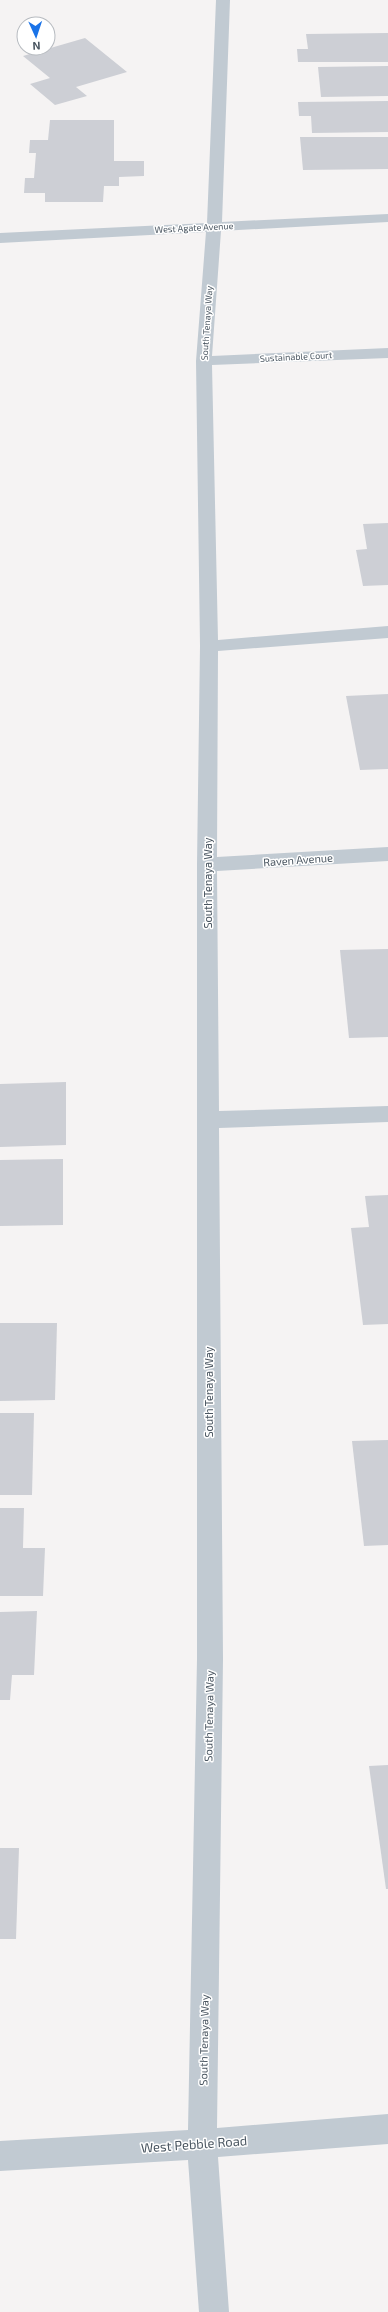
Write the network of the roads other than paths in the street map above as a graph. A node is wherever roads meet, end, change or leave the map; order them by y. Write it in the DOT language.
graph roads {
  1 [pos="223,0"];
  2 [pos="388,218"];
  3 [pos="214,227"];
  4 [pos="0,238"];
  5 [pos="388,353"];
  6 [pos="204,362"];
  7 [pos="388,632"];
  8 [pos="210,646"];
  9 [pos="388,854"];
  10 [pos="207,865"];
  11 [pos="388,1114"];
  12 [pos="208,1120"];
  13 [pos="388,2129"];
  14 [pos="202,2144"];
  15 [pos="0,2156"];
  16 [pos="214,2312"];
  1 -- 3 [label="street, South Tenaya Way"];
  2 -- 3 [label="street, West Agate Avenue"];
  3 -- 4 [label="street, West Agate Avenue"];
  3 -- 6 [label="street, South Tenaya Way"];
  5 -- 6 [label="street, Sustainable Court"];
  6 -- 8 [label="street, South Tenaya Way"];
  7 -- 8 [label="street"];
  8 -- 10 [label="street, South Tenaya Way"];
  9 -- 10 [label="street, Raven Avenue"];
  10 -- 12 [label="street, South Tenaya Way"];
  11 -- 12 [label="street"];
  12 -- 14 [label="street, South Tenaya Way"];
  13 -- 14 [label="street, West Pebble Road"];
  14 -- 15 [label="street, West Pebble Road"];
  14 -- 16 [label="street, South Tenaya Way"];
}
